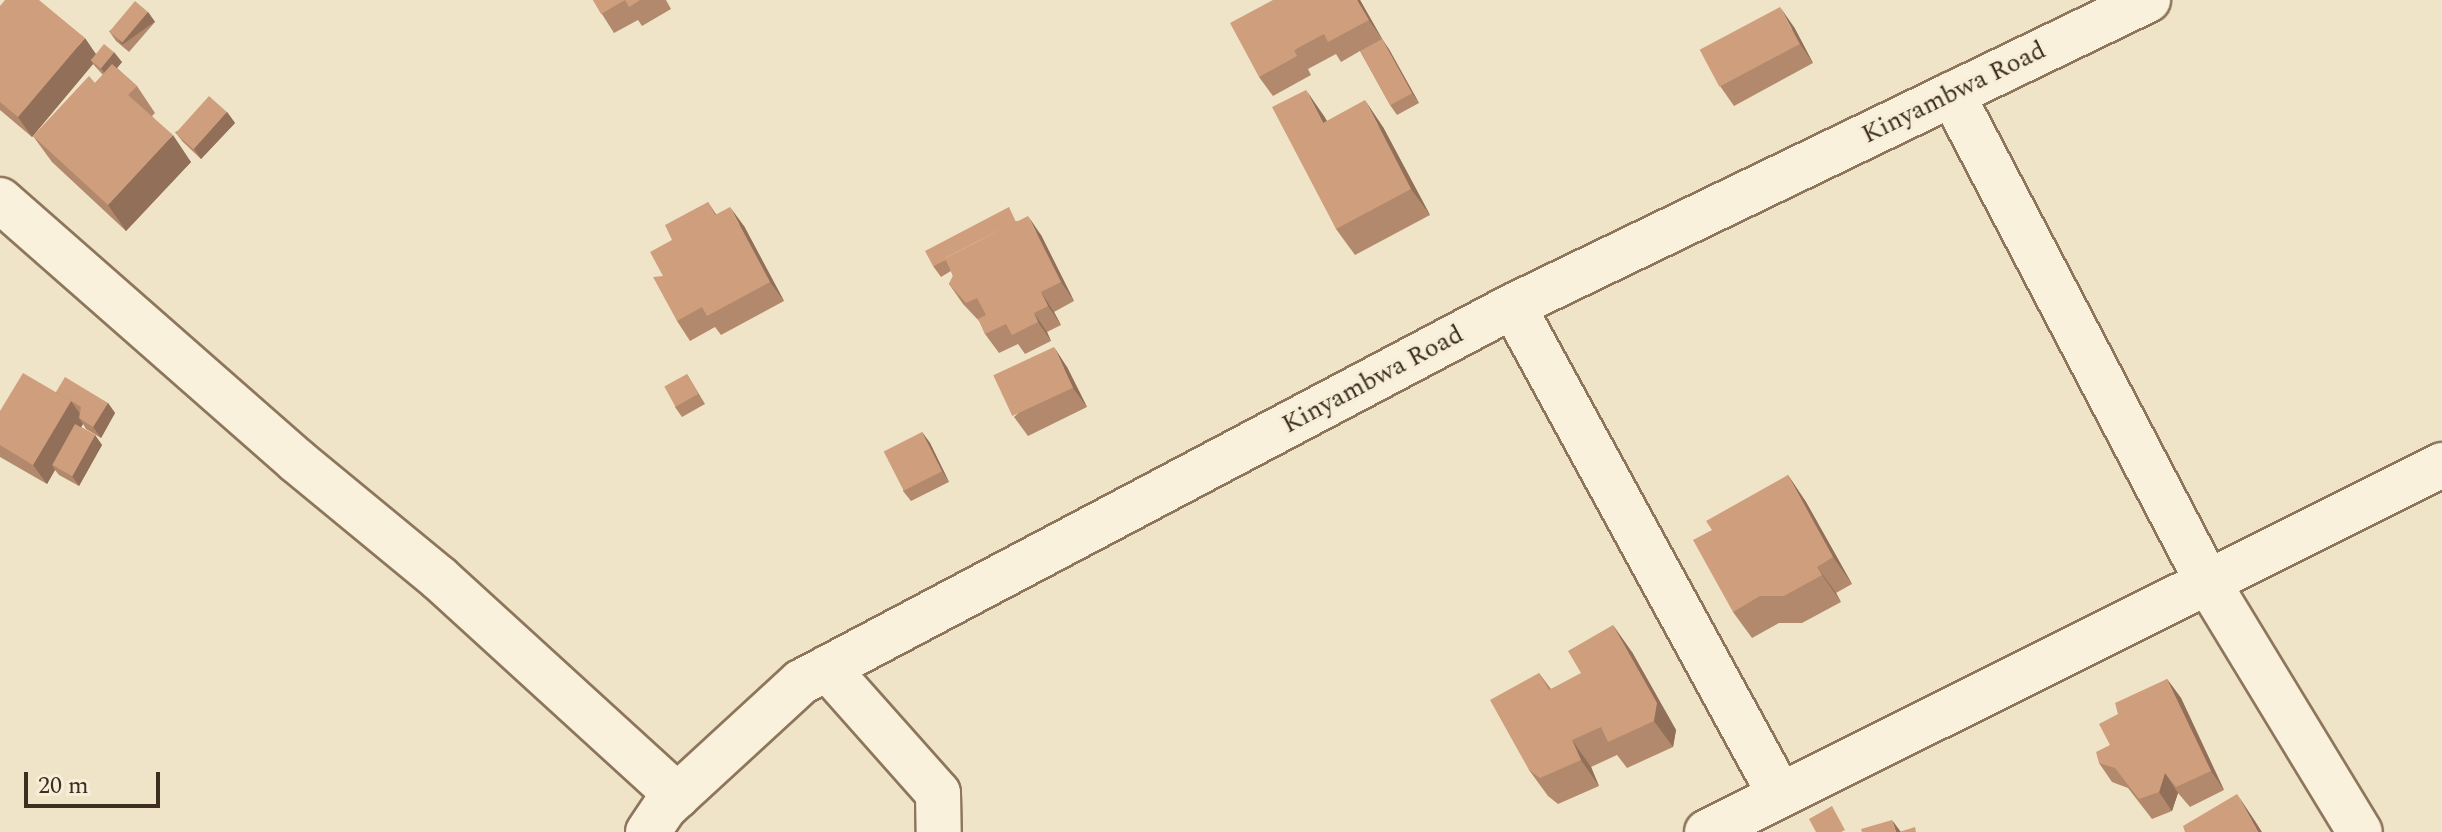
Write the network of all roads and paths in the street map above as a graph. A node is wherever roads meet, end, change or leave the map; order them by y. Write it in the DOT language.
graph roads {
  1 [pos="2148,0"];
  2 [pos="1952,94"];
  3 [pos="0,200"];
  4 [pos="1513,306"];
  5 [pos="2442,465"];
  6 [pos="2206,579"];
  7 [pos="827,668"];
  8 [pos="1780,795"];
  9 [pos="678,796"];
  10 [pos="648,832"];
  11 [pos="939,832"];
  12 [pos="1707,832"];
  13 [pos="2360,832"];
  1 -- 2 [label="street, Kinyambwa Road"];
  2 -- 4 [label="street, Kinyambwa Road"];
  2 -- 6 [label="street"];
  3 -- 9 [label="street"];
  4 -- 7 [label="street, Kinyambwa Road"];
  4 -- 8 [label="street"];
  5 -- 6 [label="street"];
  6 -- 8 [label="street"];
  6 -- 13 [label="street"];
  7 -- 9 [label="street, Kinyambwa Road"];
  7 -- 11 [label="street"];
  8 -- 12 [label="street"];
  9 -- 10 [label="street, Kinyambwa Road"];
}
